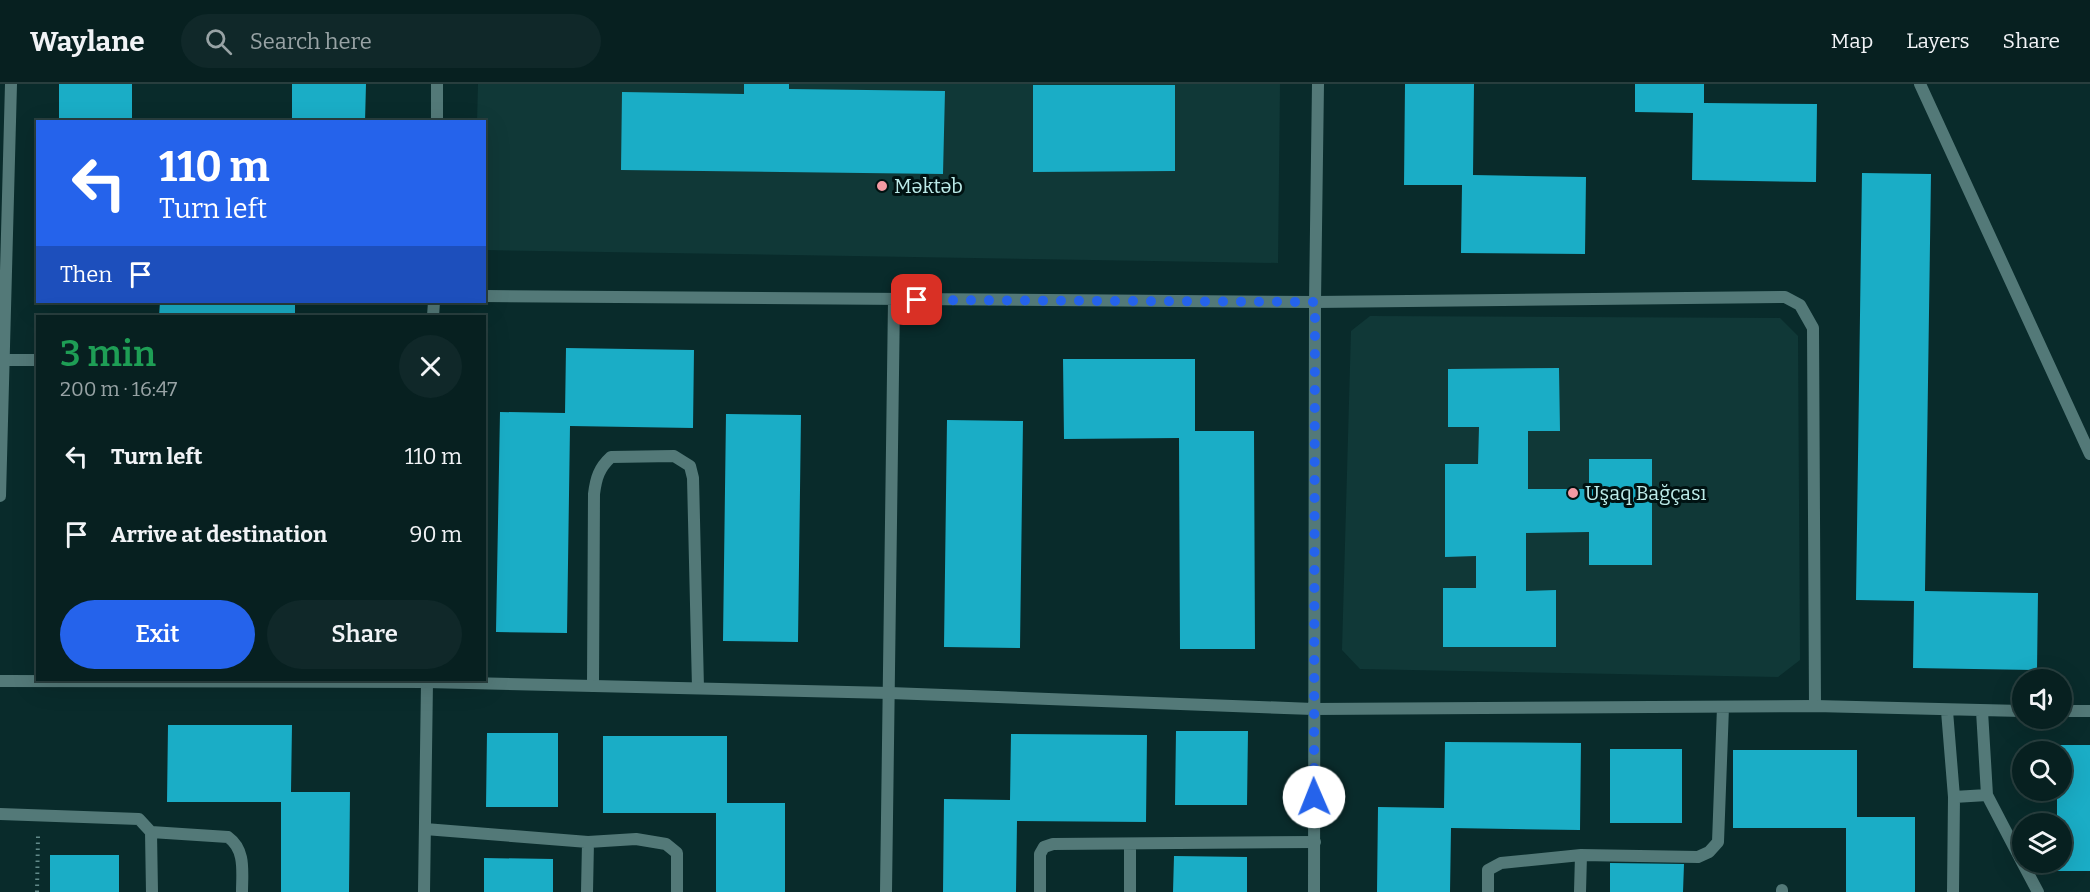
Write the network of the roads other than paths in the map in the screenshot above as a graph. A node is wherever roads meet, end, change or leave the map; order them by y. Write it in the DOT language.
graph roads {
  1 [pos="11,84"];
  2 [pos="437,84"];
  3 [pos="1318,84"];
  4 [pos="1920,84"];
  5 [pos="437,120"];
  6 [pos="486,296"];
  7 [pos="894,300"];
  8 [pos="1315,302"];
  9 [pos="3,360"];
  10 [pos="36,360"];
  11 [pos="2090,454"];
  12 [pos="0,496"];
  13 [pos="0,681"];
  14 [pos="158,681"];
  15 [pos="258,681"];
  16 [pos="427,681"];
  17 [pos="593,686"];
  18 [pos="698,688"];
  19 [pos="890,693"];
  20 [pos="1723,706"];
  21 [pos="1815,706"];
  22 [pos="1313,709"];
  23 [pos="1947,711"];
  24 [pos="1982,711"];
  25 [pos="2012,711"];
  26 [pos="2072,711"];
  27 [pos="2090,711"];
  28 [pos="1987,795"];
  29 [pos="1954,797"];
  30 [pos="0,814"];
  31 [pos="424,829"];
  32 [pos="151,832"];
  33 [pos="588,842"];
  34 [pos="1315,842"];
  35 [pos="2012,843"];
  36 [pos="1130,844"];
  37 [pos="1581,855"];
  38 [pos="2028,873"];
  39 [pos="152,892"];
  40 [pos="242,892"];
  41 [pos="424,892"];
  42 [pos="587,892"];
  43 [pos="677,892"];
  44 [pos="886,892"];
  45 [pos="1040,892"];
  46 [pos="1130,892"];
  47 [pos="1314,892"];
  48 [pos="1488,892"];
  49 [pos="1580,892"];
  50 [pos="1953,892"];
  51 [pos="2038,892"];
  1 -- 9 [label="street"];
  2 -- 5 [label="street"];
  3 -- 8 [label="street"];
  4 -- 11 [label="street"];
  6 -- 7 [label="street"];
  7 -- 8 [label="street"];
  7 -- 19 [label="street"];
  8 -- 21 [label="street"];
  8 -- 22 [label="street"];
  9 -- 10 [label="street"];
  9 -- 12 [label="street"];
  13 -- 14 [label="street"];
  14 -- 15 [label="street"];
  15 -- 16 [label="street"];
  16 -- 17 [label="street"];
  16 -- 31 [label="street"];
  17 -- 18 [label="street"];
  17 -- 18 [label="street"];
  18 -- 19 [label="street"];
  19 -- 22 [label="street"];
  19 -- 44 [label="street"];
  20 -- 21 [label="street"];
  20 -- 22 [label="street"];
  20 -- 37 [label="street"];
  21 -- 23 [label="street"];
  22 -- 34 [label="street"];
  23 -- 24 [label="street"];
  23 -- 29 [label="street"];
  24 -- 25 [label="street"];
  24 -- 28 [label="street"];
  26 -- 27 [label="street"];
  28 -- 29 [label="street"];
  28 -- 35 [label="street"];
  29 -- 50 [label="street"];
  30 -- 32 [label="street"];
  31 -- 33 [label="street"];
  31 -- 41 [label="street"];
  32 -- 39 [label="street"];
  32 -- 40 [label="street"];
  33 -- 42 [label="street"];
  33 -- 43 [label="street"];
  34 -- 36 [label="street"];
  34 -- 47 [label="street"];
  36 -- 45 [label="street"];
  36 -- 46 [label="street"];
  37 -- 48 [label="street"];
  37 -- 49 [label="street"];
  38 -- 51 [label="street"];
}
